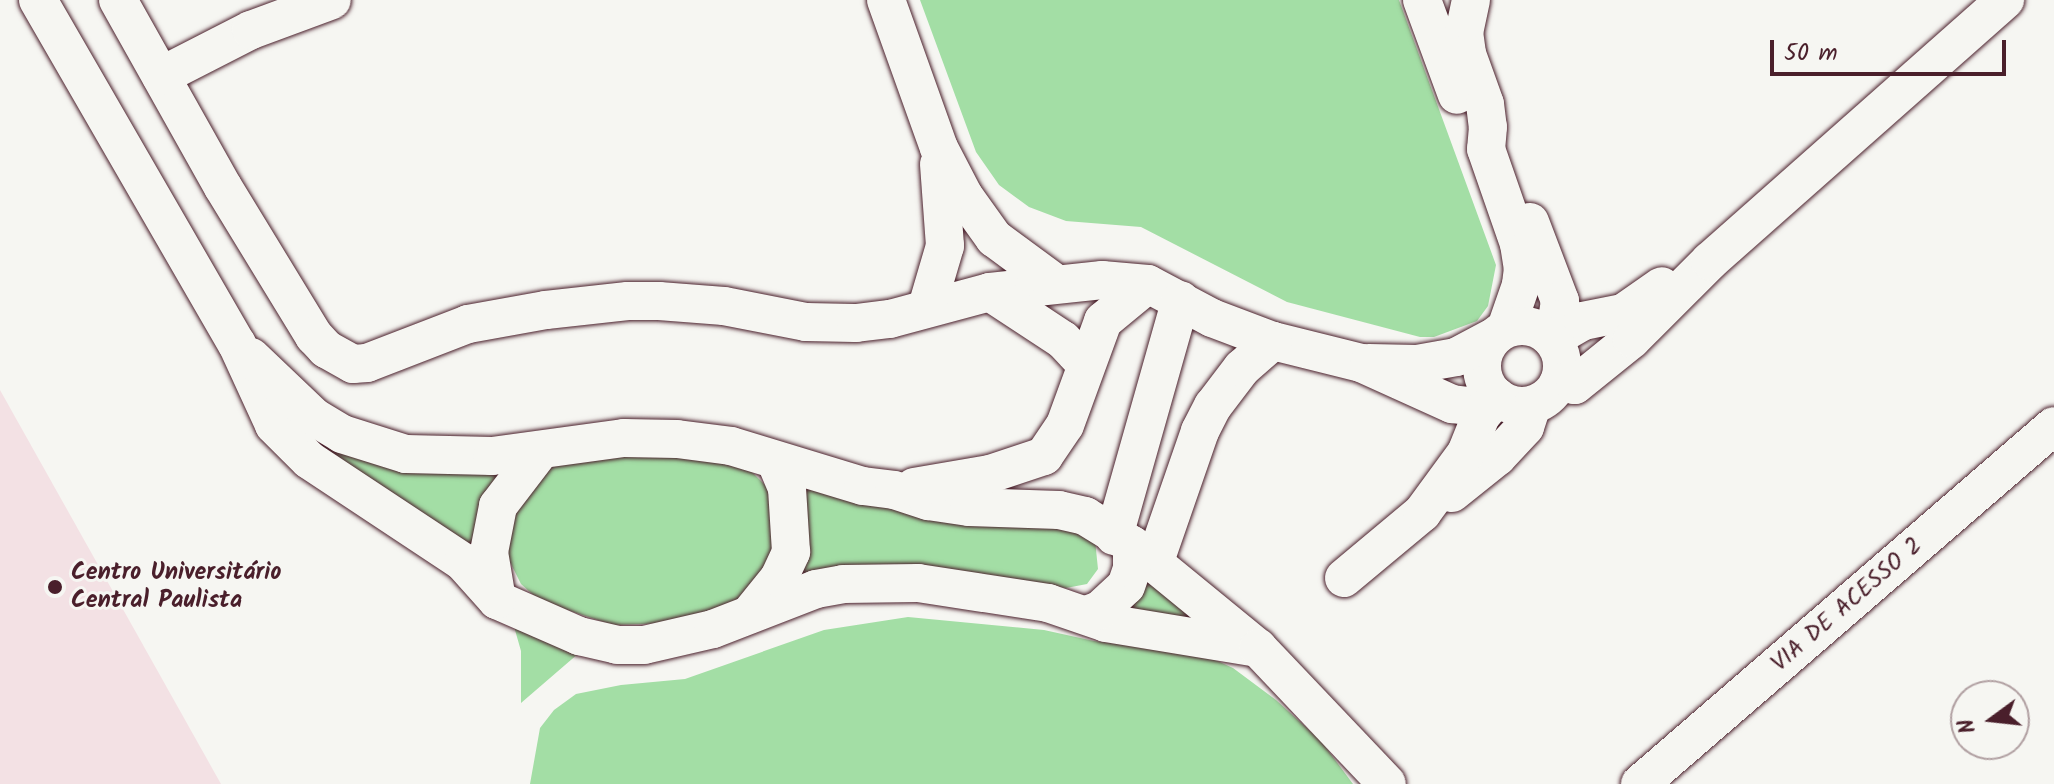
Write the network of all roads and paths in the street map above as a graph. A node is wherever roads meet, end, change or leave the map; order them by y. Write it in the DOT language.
graph roads {
  1 [pos="38,0"];
  2 [pos="118,0"];
  3 [pos="332,0"];
  4 [pos="886,0"];
  5 [pos="1422,0"];
  6 [pos="1471,0"];
  7 [pos="2005,0"];
  8 [pos="161,76"];
  9 [pos="939,148"];
  10 [pos="1486,149"];
  11 [pos="1503,195"];
  12 [pos="1710,261"];
  13 [pos="1055,283"];
  14 [pos="990,292"];
  15 [pos="1165,292"];
  16 [pos="927,307"];
  17 [pos="1499,333"];
  18 [pos="1550,336"];
  19 [pos="1273,341"];
  20 [pos="237,344"];
  21 [pos="1361,363"];
  22 [pos="1086,365"];
  23 [pos="1529,395"];
  24 [pos="1435,398"];
  25 [pos="2054,426"];
  26 [pos="540,451"];
  27 [pos="775,460"];
  28 [pos="894,490"];
  29 [pos="1433,498"];
  30 [pos="1134,548"];
  31 [pos="1344,578"];
  32 [pos="497,600"];
  33 [pos="750,614"];
  34 [pos="1086,615"];
  35 [pos="1258,648"];
  36 [pos="1369,769"];
  37 [pos="1387,784"];
  38 [pos="1640,784"];
  1 -- 20 [label="street"];
  2 -- 8 [label="street"];
  3 -- 8 [label="street"];
  4 -- 9 [label="street"];
  5 -- 10 [label="street"];
  6 -- 10 [label="street"];
  7 -- 12 [label="street"];
  8 -- 16 [label="street"];
  9 -- 13 [label="street"];
  9 -- 16 [label="street"];
  10 -- 11 [label="street"];
  11 -- 17 [label="street"];
  11 -- 18 [label="street"];
  12 -- 18 [label="street"];
  12 -- 23 [label="street"];
  13 -- 14 [label="street"];
  13 -- 15 [label="street"];
  14 -- 16 [label="street"];
  14 -- 22 [label="street"];
  15 -- 19 [label="street"];
  15 -- 22 [label="street"];
  15 -- 30 [label="street"];
  17 -- 18 [label="street"];
  17 -- 21 [label="street"];
  17 -- 23 [label="street"];
  18 -- 23 [label="street"];
  19 -- 21 [label="street"];
  19 -- 30 [label="street"];
  20 -- 26 [label="street"];
  20 -- 32 [label="street"];
  21 -- 24 [label="street"];
  22 -- 28 [label="street"];
  23 -- 24 [label="street"];
  23 -- 29 [label="street"];
  24 -- 29 [label="street"];
  25 -- 38 [label="street, VIA DE ACESSO 2"];
  26 -- 27 [label="street"];
  26 -- 32 [label="street"];
  27 -- 28 [label="street"];
  27 -- 33 [label="street"];
  28 -- 30 [label="street"];
  29 -- 31 [label="street"];
  30 -- 34 [label="street"];
  30 -- 35 [label="street"];
  32 -- 33 [label="street"];
  33 -- 34 [label="street"];
  34 -- 35 [label="street"];
  35 -- 36 [label="street"];
  36 -- 37 [label="street"];
}
